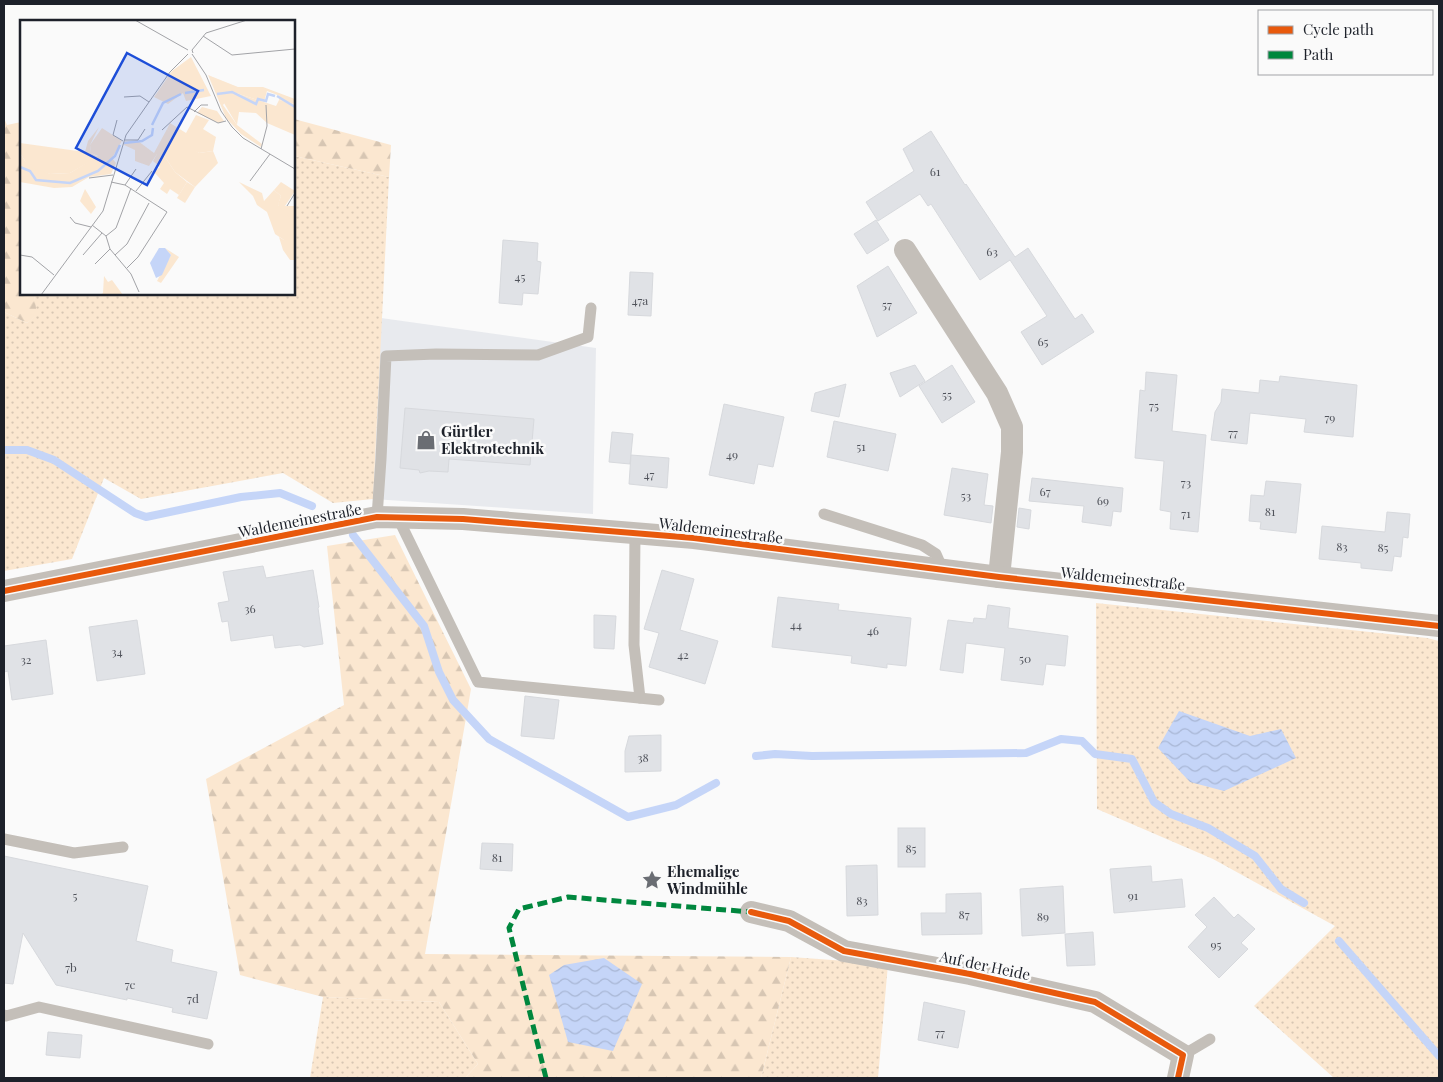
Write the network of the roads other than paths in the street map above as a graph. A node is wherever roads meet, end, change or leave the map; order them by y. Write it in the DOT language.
graph roads {
  1 [pos="905,250"];
  2 [pos="591,308"];
  3 [pos="824,514"];
  4 [pos="388,517"];
  5 [pos="635,533"];
  6 [pos="944,570"];
  7 [pos="999,577"];
  8 [pos="4,591"];
  9 [pos="1439,626"];
  10 [pos="640,698"];
  11 [pos="659,700"];
  12 [pos="4,839"];
  13 [pos="123,847"];
  14 [pos="751,912"];
  15 [pos="4,1015"];
  16 [pos="1210,1039"];
  17 [pos="208,1044"];
  18 [pos="1183,1055"];
  19 [pos="1178,1078"];
  1 -- 7 [label="street"];
  2 -- 4 [label="lane"];
  3 -- 6 [label="lane"];
  4 -- 5 [label="street, Waldemeinestraße"];
  4 -- 8 [label="street, Waldemeinestraße"];
  4 -- 10 [label="lane"];
  5 -- 6 [label="street, Waldemeinestraße"];
  5 -- 10 [label="lane"];
  6 -- 7 [label="street, Waldemeinestraße"];
  7 -- 9 [label="street, Waldemeinestraße"];
  10 -- 11 [label="lane"];
  12 -- 13 [label="lane"];
  14 -- 18 [label="street, Auf der Heide"];
  15 -- 17 [label="lane"];
  16 -- 18 [label="lane"];
  18 -- 19 [label="street"];
}
